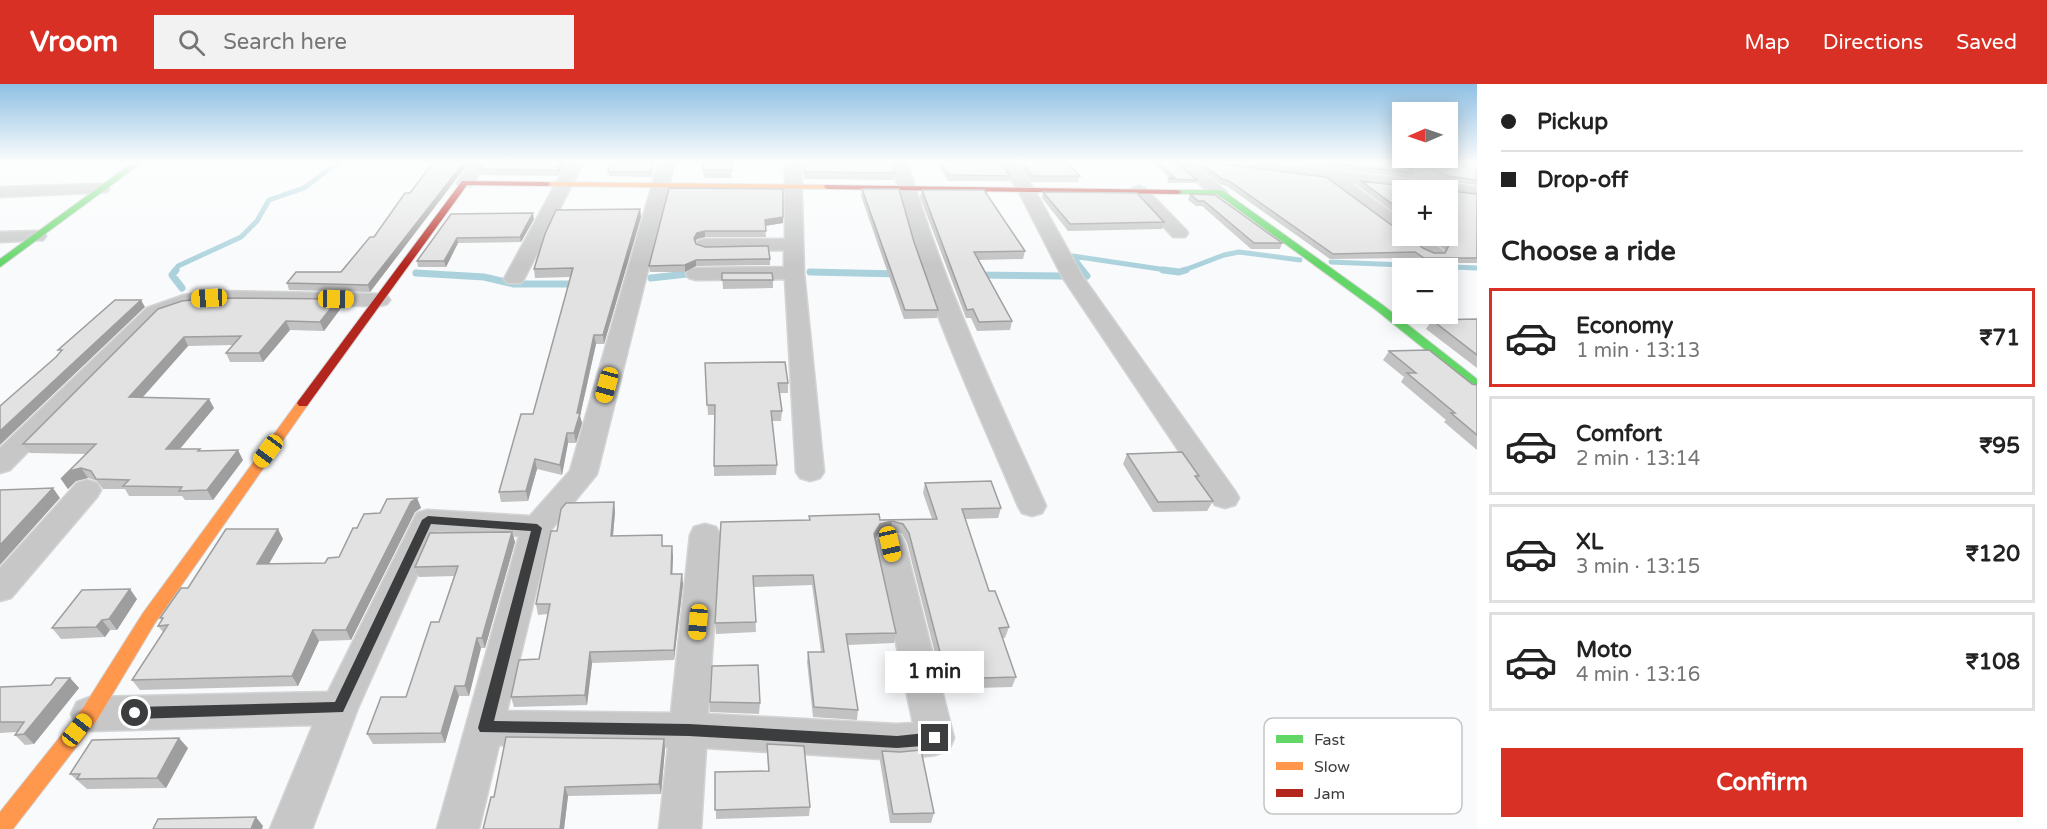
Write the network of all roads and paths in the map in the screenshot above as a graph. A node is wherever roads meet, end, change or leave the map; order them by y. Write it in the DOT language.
graph roads {
  1 [pos="92,196"];
  2 [pos="456,196"];
  3 [pos="558,196"];
  4 [pos="658,196"];
  5 [pos="793,196"];
  6 [pos="908,196"];
  7 [pos="1030,196"];
  8 [pos="1144,196"];
  9 [pos="1225,196"];
  10 [pos="1357,196"];
  11 [pos="1458,196"];
  12 [pos="1477,207"];
  13 [pos="1392,221"];
  14 [pos="1179,233"];
  15 [pos="37,236"];
  16 [pos="0,237"];
  17 [pos="795,244"];
  18 [pos="705,245"];
  19 [pos="1427,246"];
  20 [pos="1435,252"];
  21 [pos="0,264"];
  22 [pos="794,273"];
  23 [pos="696,274"];
  24 [pos="514,279"];
  25 [pos="381,300"];
  26 [pos="1477,385"];
  27 [pos="0,464"];
  28 [pos="810,472"];
  29 [pos="87,490"];
  30 [pos="1225,498"];
  31 [pos="1032,506"];
  32 [pos="537,528"];
  33 [pos="705,535"];
  34 [pos="890,544"];
  35 [pos="0,589"];
  36 [pos="339,708"];
  37 [pos="90,714"];
  38 [pos="485,728"];
  39 [pos="689,730"];
  40 [pos="0,829"];
  41 [pos="291,829"];
  42 [pos="458,829"];
  43 [pos="680,829"];
  1 -- 15 [label="street"];
  2 -- 25 [label="street"];
  3 -- 24 [label="street"];
  4 -- 32 [label="street"];
  5 -- 17 [label="street"];
  6 -- 31 [label="street"];
  7 -- 30 [label="street"];
  8 -- 14 [label="street"];
  9 -- 26 [label="street"];
  10 -- 13 [label="street"];
  11 -- 12 [label="street"];
  15 -- 16 [label="street"];
  15 -- 21 [label="street"];
  17 -- 18 [label="street"];
  17 -- 22 [label="street"];
  19 -- 20 [label="street"];
  22 -- 23 [label="street"];
  22 -- 28 [label="street"];
  25 -- 27 [label="street"];
  25 -- 37 [label="street"];
  29 -- 35 [label="street"];
  32 -- 36 [label="street"];
  32 -- 38 [label="street"];
  33 -- 39 [label="street"];
  34 -- 39 [label="street"];
  36 -- 37 [label="street"];
  36 -- 41 [label="street"];
  37 -- 40 [label="street"];
  38 -- 39 [label="street"];
  38 -- 42 [label="street"];
  39 -- 43 [label="street"];
}
